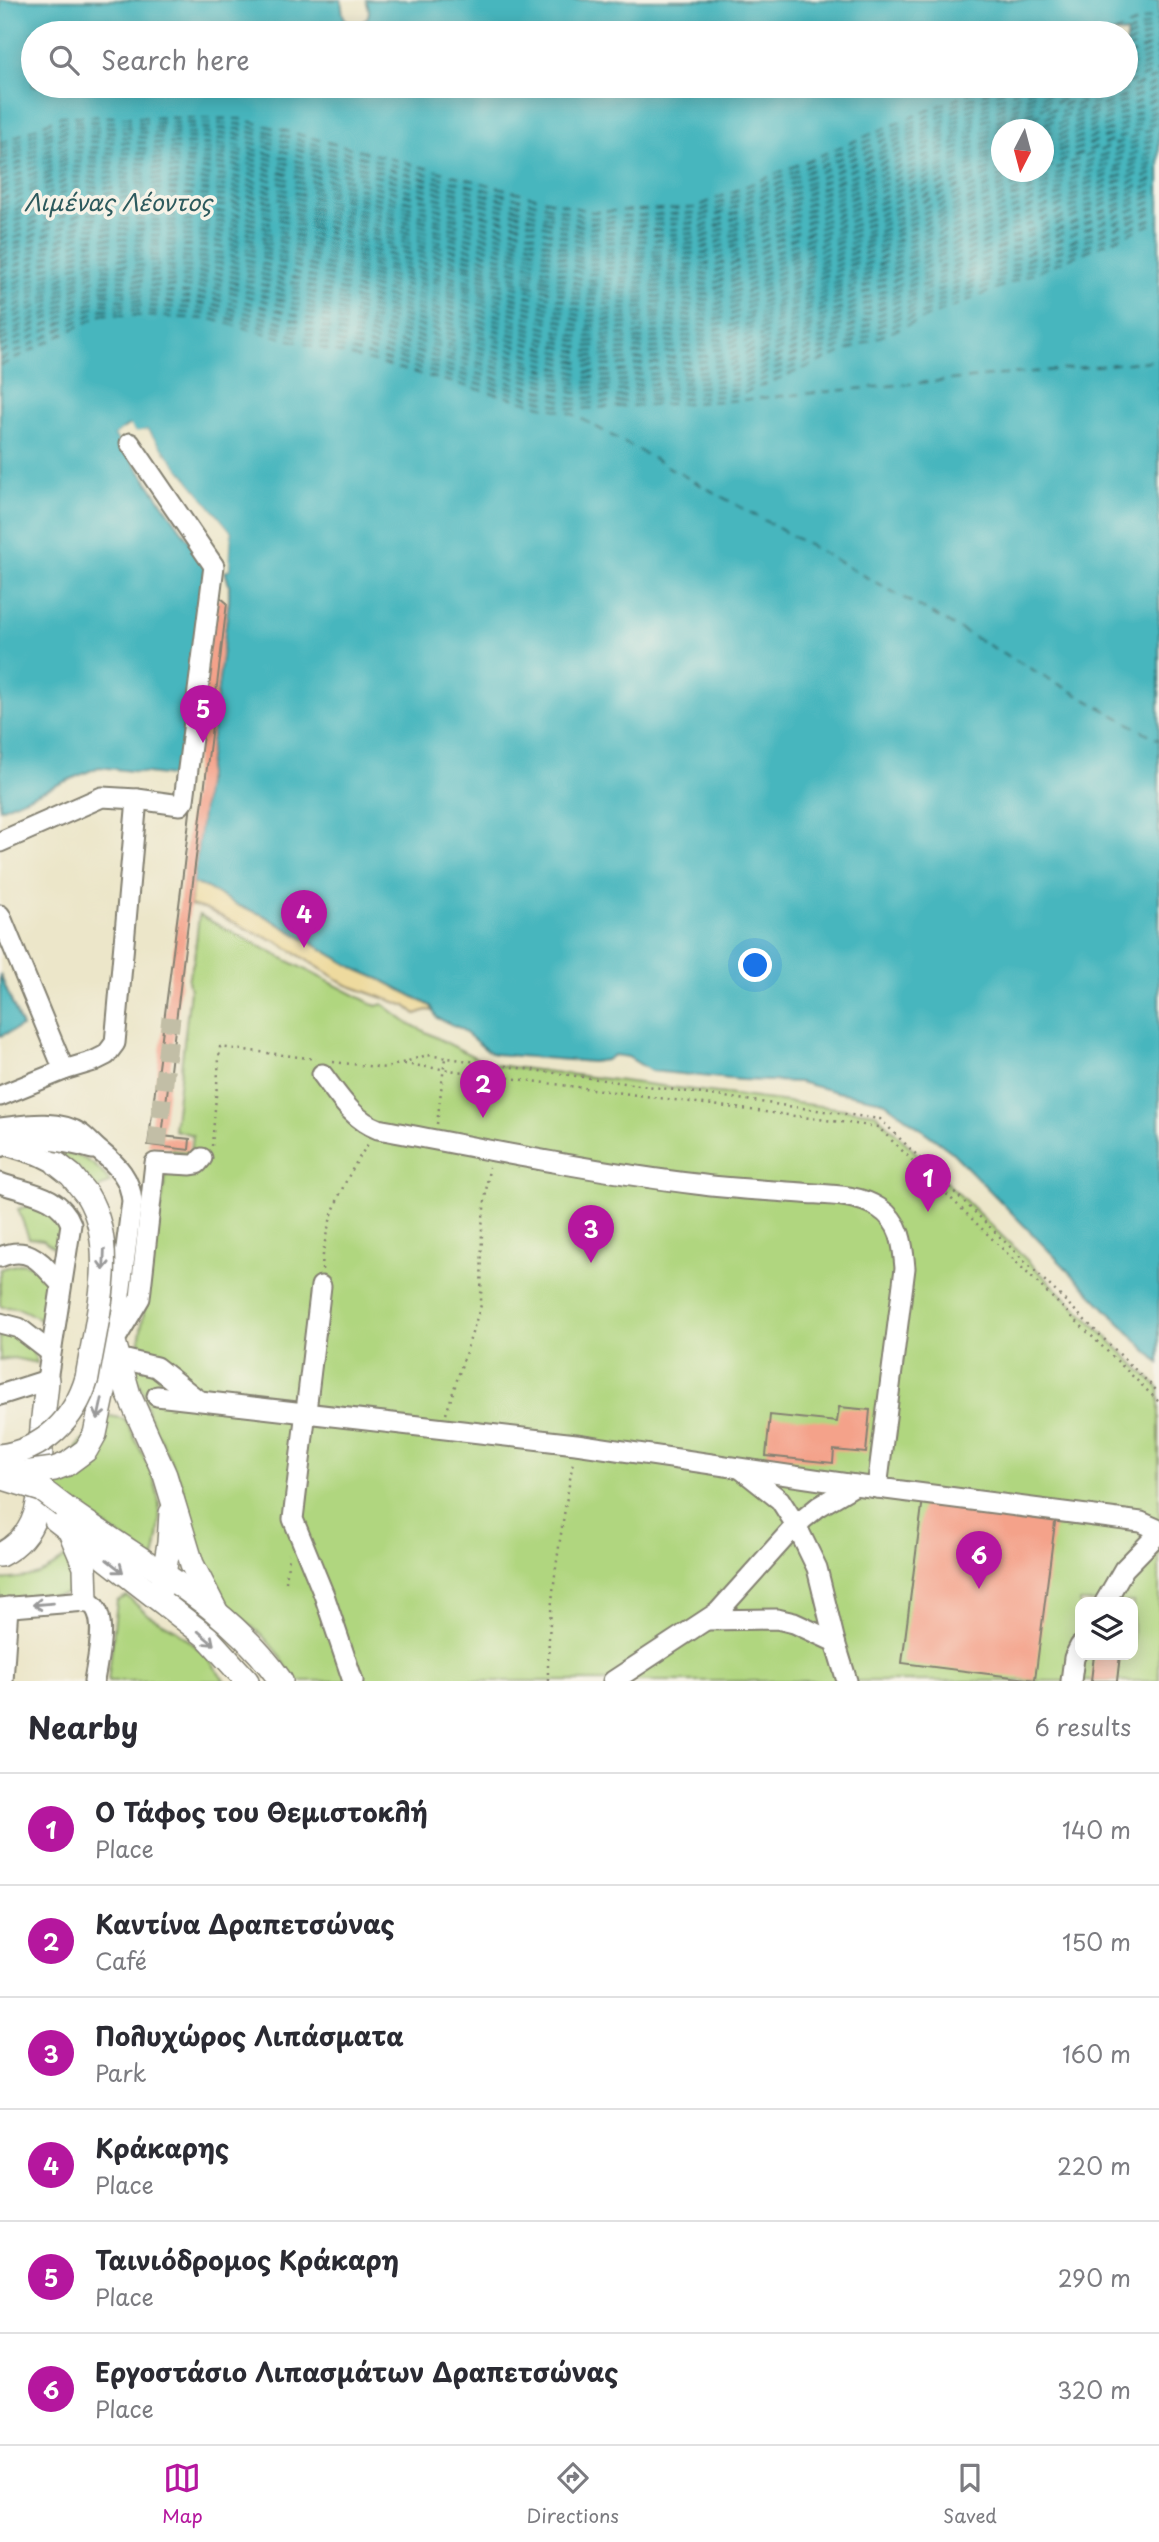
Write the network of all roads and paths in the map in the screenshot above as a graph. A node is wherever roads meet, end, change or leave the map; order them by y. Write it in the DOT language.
graph roads {
  1 [pos="130,443"];
  2 [pos="137,799"];
  3 [pos="0,842"];
  4 [pos="0,915"];
  5 [pos="445,1058"];
  6 [pos="400,1064"];
  7 [pos="443,1069"];
  8 [pos="64,1070"];
  9 [pos="322,1074"];
  10 [pos="0,1096"];
  11 [pos="378,1129"];
  12 [pos="2,1140"];
  13 [pos="435,1140"];
  14 [pos="491,1150"];
  15 [pos="207,1154"];
  16 [pos="57,1164"];
  17 [pos="0,1183"];
  18 [pos="35,1195"];
  19 [pos="0,1197"];
  20 [pos="0,1257"];
  21 [pos="61,1284"];
  22 [pos="321,1286"];
  23 [pos="0,1323"];
  24 [pos="116,1350"];
  25 [pos="50,1352"];
  26 [pos="47,1380"];
  27 [pos="1159,1392"];
  28 [pos="0,1395"];
  29 [pos="157,1396"];
  30 [pos="199,1401"];
  31 [pos="1159,1402"];
  32 [pos="307,1412"];
  33 [pos="443,1428"];
  34 [pos="576,1444"];
  35 [pos="740,1468"];
  36 [pos="0,1476"];
  37 [pos="855,1485"];
  38 [pos="877,1488"];
  39 [pos="170,1490"];
  40 [pos="63,1519"];
  41 [pos="796,1525"];
  42 [pos="1159,1532"];
  43 [pos="0,1555"];
  44 [pos="163,1573"];
  45 [pos="1108,1597"];
  46 [pos="160,1600"];
  47 [pos="86,1601"];
  48 [pos="4,1608"];
  49 [pos="216,1611"];
  50 [pos="708,1620"];
  51 [pos="835,1642"];
  52 [pos="1075,1656"];
  53 [pos="3,1681"];
  54 [pos="94,1681"];
  55 [pos="247,1681"];
  56 [pos="281,1681"];
  57 [pos="352,1681"];
  58 [pos="548,1681"];
  59 [pos="613,1681"];
  60 [pos="847,1681"];
  61 [pos="1071,1681"];
  1 -- 2 [label="street"];
  2 -- 3 [label="street"];
  2 -- 8 [label="street"];
  4 -- 8 [label="street"];
  5 -- 6 [label="path"];
  5 -- 7 [label="path"];
  5 -- 27 [label="path"];
  6 -- 7 [label="path"];
  6 -- 15 [label="path"];
  7 -- 13 [label="path"];
  7 -- 31 [label="path"];
  8 -- 10 [label="street"];
  9 -- 11 [label="street"];
  11 -- 13 [label="street"];
  11 -- 22 [label="path"];
  12 -- 16 [label="street"];
  12 -- 24 [label="street"];
  13 -- 14 [label="street"];
  14 -- 33 [label="path"];
  14 -- 38 [label="street"];
  15 -- 24 [label="street"];
  16 -- 36 [label="main road, one-way, bridge"];
  17 -- 18 [label="street"];
  18 -- 19 [label="street"];
  18 -- 21 [label="street"];
  20 -- 21 [label="street"];
  21 -- 25 [label="street"];
  22 -- 32 [label="street"];
  23 -- 25 [label="street"];
  24 -- 30 [label="street"];
  24 -- 36 [label="main road, one-way, bridge"];
  24 -- 39 [label="main road"];
  25 -- 26 [label="street"];
  26 -- 28 [label="street"];
  26 -- 43 [label="main road"];
  29 -- 30 [label="street"];
  30 -- 32 [label="street"];
  32 -- 33 [label="street"];
  32 -- 57 [label="street"];
  33 -- 34 [label="street"];
  34 -- 35 [label="street"];
  34 -- 58 [label="path"];
  35 -- 37 [label="street"];
  35 -- 41 [label="street"];
  36 -- 40 [label="main road, bridge"];
  37 -- 38 [label="street"];
  37 -- 41 [label="street"];
  38 -- 42 [label="street"];
  39 -- 44 [label="main road"];
  39 -- 49 [label="main road"];
  40 -- 44 [label="main road"];
  40 -- 46 [label="main road, one-way"];
  40 -- 47 [label="main road"];
  41 -- 50 [label="street"];
  41 -- 51 [label="street"];
  42 -- 45 [label="street"];
  44 -- 46 [label="main road"];
  44 -- 49 [label="main road"];
  46 -- 55 [label="main road, one-way"];
  47 -- 48 [label="street, one-way"];
  47 -- 54 [label="street"];
  48 -- 53 [label="street"];
  49 -- 56 [label="main road"];
  50 -- 51 [label="street"];
  50 -- 59 [label="street"];
  51 -- 60 [label="street"];
  52 -- 61 [label="street"];
}
